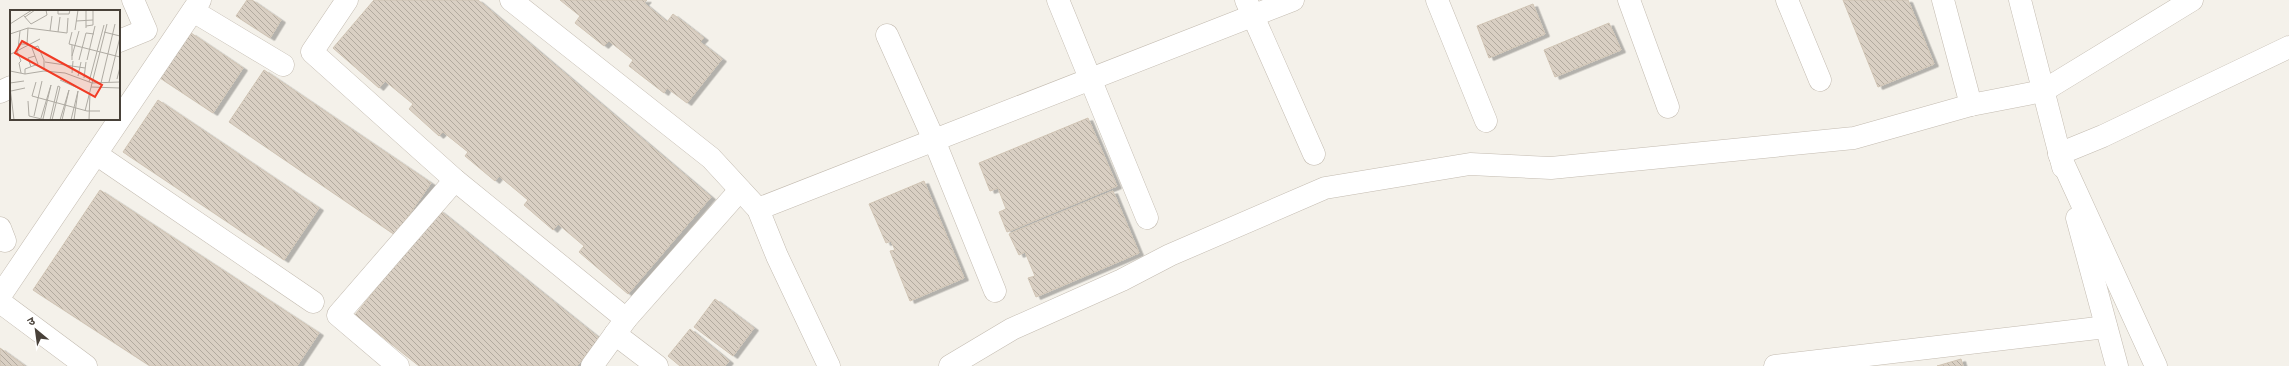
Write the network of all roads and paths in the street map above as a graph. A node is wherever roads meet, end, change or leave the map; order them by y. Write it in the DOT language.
graph roads {
  1 [pos="133,0"];
  2 [pos="347,0"];
  3 [pos="511,0"];
  4 [pos="1058,0"];
  5 [pos="1294,0"];
  6 [pos="1437,0"];
  7 [pos="1629,0"];
  8 [pos="1787,0"];
  9 [pos="1943,0"];
  10 [pos="2020,0"];
  11 [pos="2192,0"];
  12 [pos="197,5"];
  13 [pos="1250,8"];
  14 [pos="887,35"];
  15 [pos="120,41"];
  16 [pos="2289,48"];
  17 [pos="283,65"];
  18 [pos="1090,79"];
  19 [pos="1820,80"];
  20 [pos="10,87"];
  21 [pos="2042,91"];
  22 [pos="0,92"];
  23 [pos="1971,105"];
  24 [pos="1668,107"];
  25 [pos="120,119"];
  26 [pos="119,120"];
  27 [pos="1486,121"];
  28 [pos="934,140"];
  29 [pos="96,154"];
  30 [pos="1314,154"];
  31 [pos="2059,154"];
  32 [pos="455,180"];
  33 [pos="740,190"];
  34 [pos="758,209"];
  35 [pos="1146,218"];
  36 [pos="995,291"];
  37 [pos="0,296"];
  38 [pos="0,302"];
  39 [pos="313,302"];
  40 [pos="621,326"];
  41 [pos="2106,327"];
  42 [pos="86,366"];
  43 [pos="398,366"];
  44 [pos="592,366"];
  45 [pos="657,366"];
  46 [pos="829,366"];
  47 [pos="950,366"];
  48 [pos="1775,366"];
  49 [pos="2117,366"];
  50 [pos="2156,366"];
  1 -- 15 [label="street"];
  2 -- 32 [label="street"];
  3 -- 33 [label="street"];
  4 -- 18 [label="street"];
  5 -- 13 [label="street"];
  6 -- 27 [label="street"];
  7 -- 24 [label="street"];
  8 -- 19 [label="street"];
  9 -- 23 [label="street"];
  10 -- 21 [label="street"];
  11 -- 21 [label="street"];
  12 -- 17 [label="street"];
  12 -- 25 [label="street"];
  13 -- 18 [label="street"];
  13 -- 30 [label="street"];
  14 -- 28 [label="street"];
  16 -- 31 [label="street"];
  18 -- 28 [label="street"];
  18 -- 35 [label="street"];
  20 -- 22 [label="street"];
  21 -- 23 [label="street"];
  21 -- 31 [label="street"];
  23 -- 47 [label="street"];
  26 -- 29 [label="street"];
  28 -- 34 [label="street"];
  28 -- 36 [label="street"];
  29 -- 37 [label="street"];
  29 -- 39 [label="street"];
  31 -- 41 [label="street"];
  31 -- 50 [label="street"];
  32 -- 40 [label="street"];
  32 -- 43 [label="street"];
  33 -- 34 [label="street"];
  33 -- 40 [label="street"];
  34 -- 46 [label="street"];
  38 -- 42 [label="street"];
  40 -- 44 [label="street"];
  40 -- 45 [label="street"];
  41 -- 48 [label="street"];
  41 -- 49 [label="street"];
}
